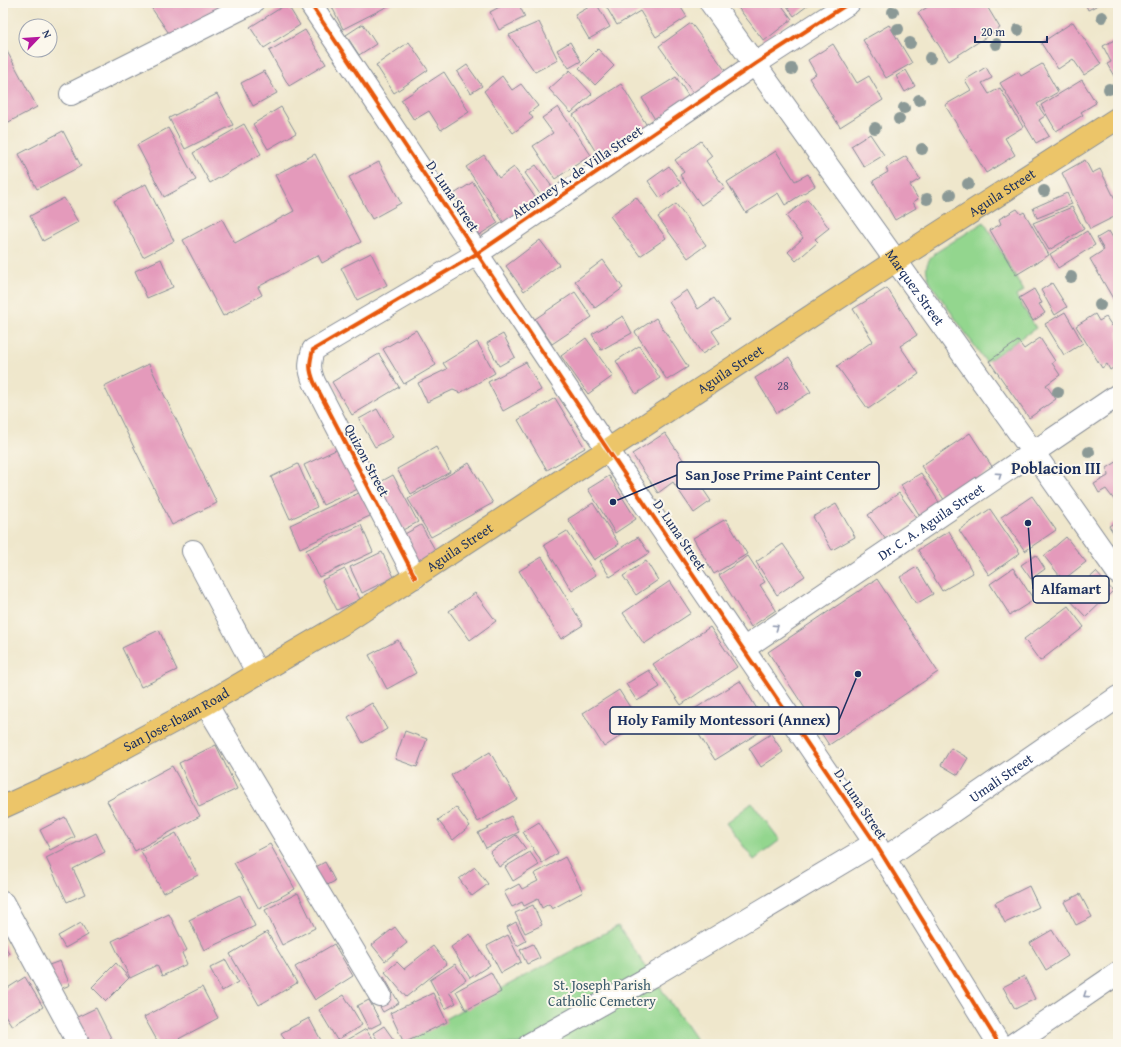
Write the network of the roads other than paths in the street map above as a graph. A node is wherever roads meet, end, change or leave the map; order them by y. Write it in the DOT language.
graph roads {
  1 [pos="252,3"];
  2 [pos="310,3"];
  3 [pos="711,3"];
  4 [pos="849,3"];
  5 [pos="755,64"];
  6 [pos="71,94"];
  7 [pos="1118,118"];
  8 [pos="478,253"];
  9 [pos="895,261"];
  10 [pos="313,350"];
  11 [pos="1118,395"];
  12 [pos="608,450"];
  13 [pos="1033,452"];
  14 [pos="193,552"];
  15 [pos="1118,573"];
  16 [pos="416,577"];
  17 [pos="344,623"];
  18 [pos="743,649"];
  19 [pos="258,674"];
  20 [pos="1118,697"];
  21 [pos="206,704"];
  22 [pos="3,807"];
  23 [pos="880,851"];
  24 [pos="3,903"];
  25 [pos="1118,973"];
  26 [pos="380,995"];
  27 [pos="79,1044"];
  28 [pos="530,1044"];
  29 [pos="999,1044"];
  30 [pos="1014,1044"];
  1 -- 6 [label="street"];
  2 -- 8 [label="street, D. Luna Street"];
  3 -- 5 [label="street, Marquez Street"];
  4 -- 5 [label="street, Attorney A. de Villa Street"];
  5 -- 8 [label="street, Attorney A. de Villa Street"];
  5 -- 9 [label="street, Marquez Street"];
  7 -- 9 [label="main road, Aguila Street"];
  8 -- 10 [label="street, Attorney A. de Villa Street"];
  8 -- 12 [label="street, D. Luna Street"];
  9 -- 12 [label="main road, Aguila Street"];
  9 -- 13 [label="street, Marquez Street"];
  10 -- 16 [label="street, Quizon Street"];
  11 -- 13 [label="street, Dr. C. A. Aguila Street"];
  12 -- 16 [label="main road, Aguila Street"];
  12 -- 18 [label="street, D. Luna Street"];
  13 -- 15 [label="street, Marquez Street"];
  18 -- 13 [label="street, Dr. C. A. Aguila Street, one-way"];
  14 -- 19 [label="street"];
  16 -- 17 [label="main road, Aguila Street"];
  17 -- 19 [label="main road, San Jose-Ibaan Road"];
  18 -- 23 [label="street, D. Luna Street"];
  19 -- 21 [label="main road, San Jose-Ibaan Road"];
  20 -- 23 [label="street, Umali Street"];
  21 -- 22 [label="main road, San Jose-Ibaan Road"];
  21 -- 26 [label="street"];
  23 -- 28 [label="street, Umali Street"];
  23 -- 29 [label="street, D. Luna Street"];
  24 -- 27 [label="street"];
  25 -- 30 [label="street, one-way"];
}
